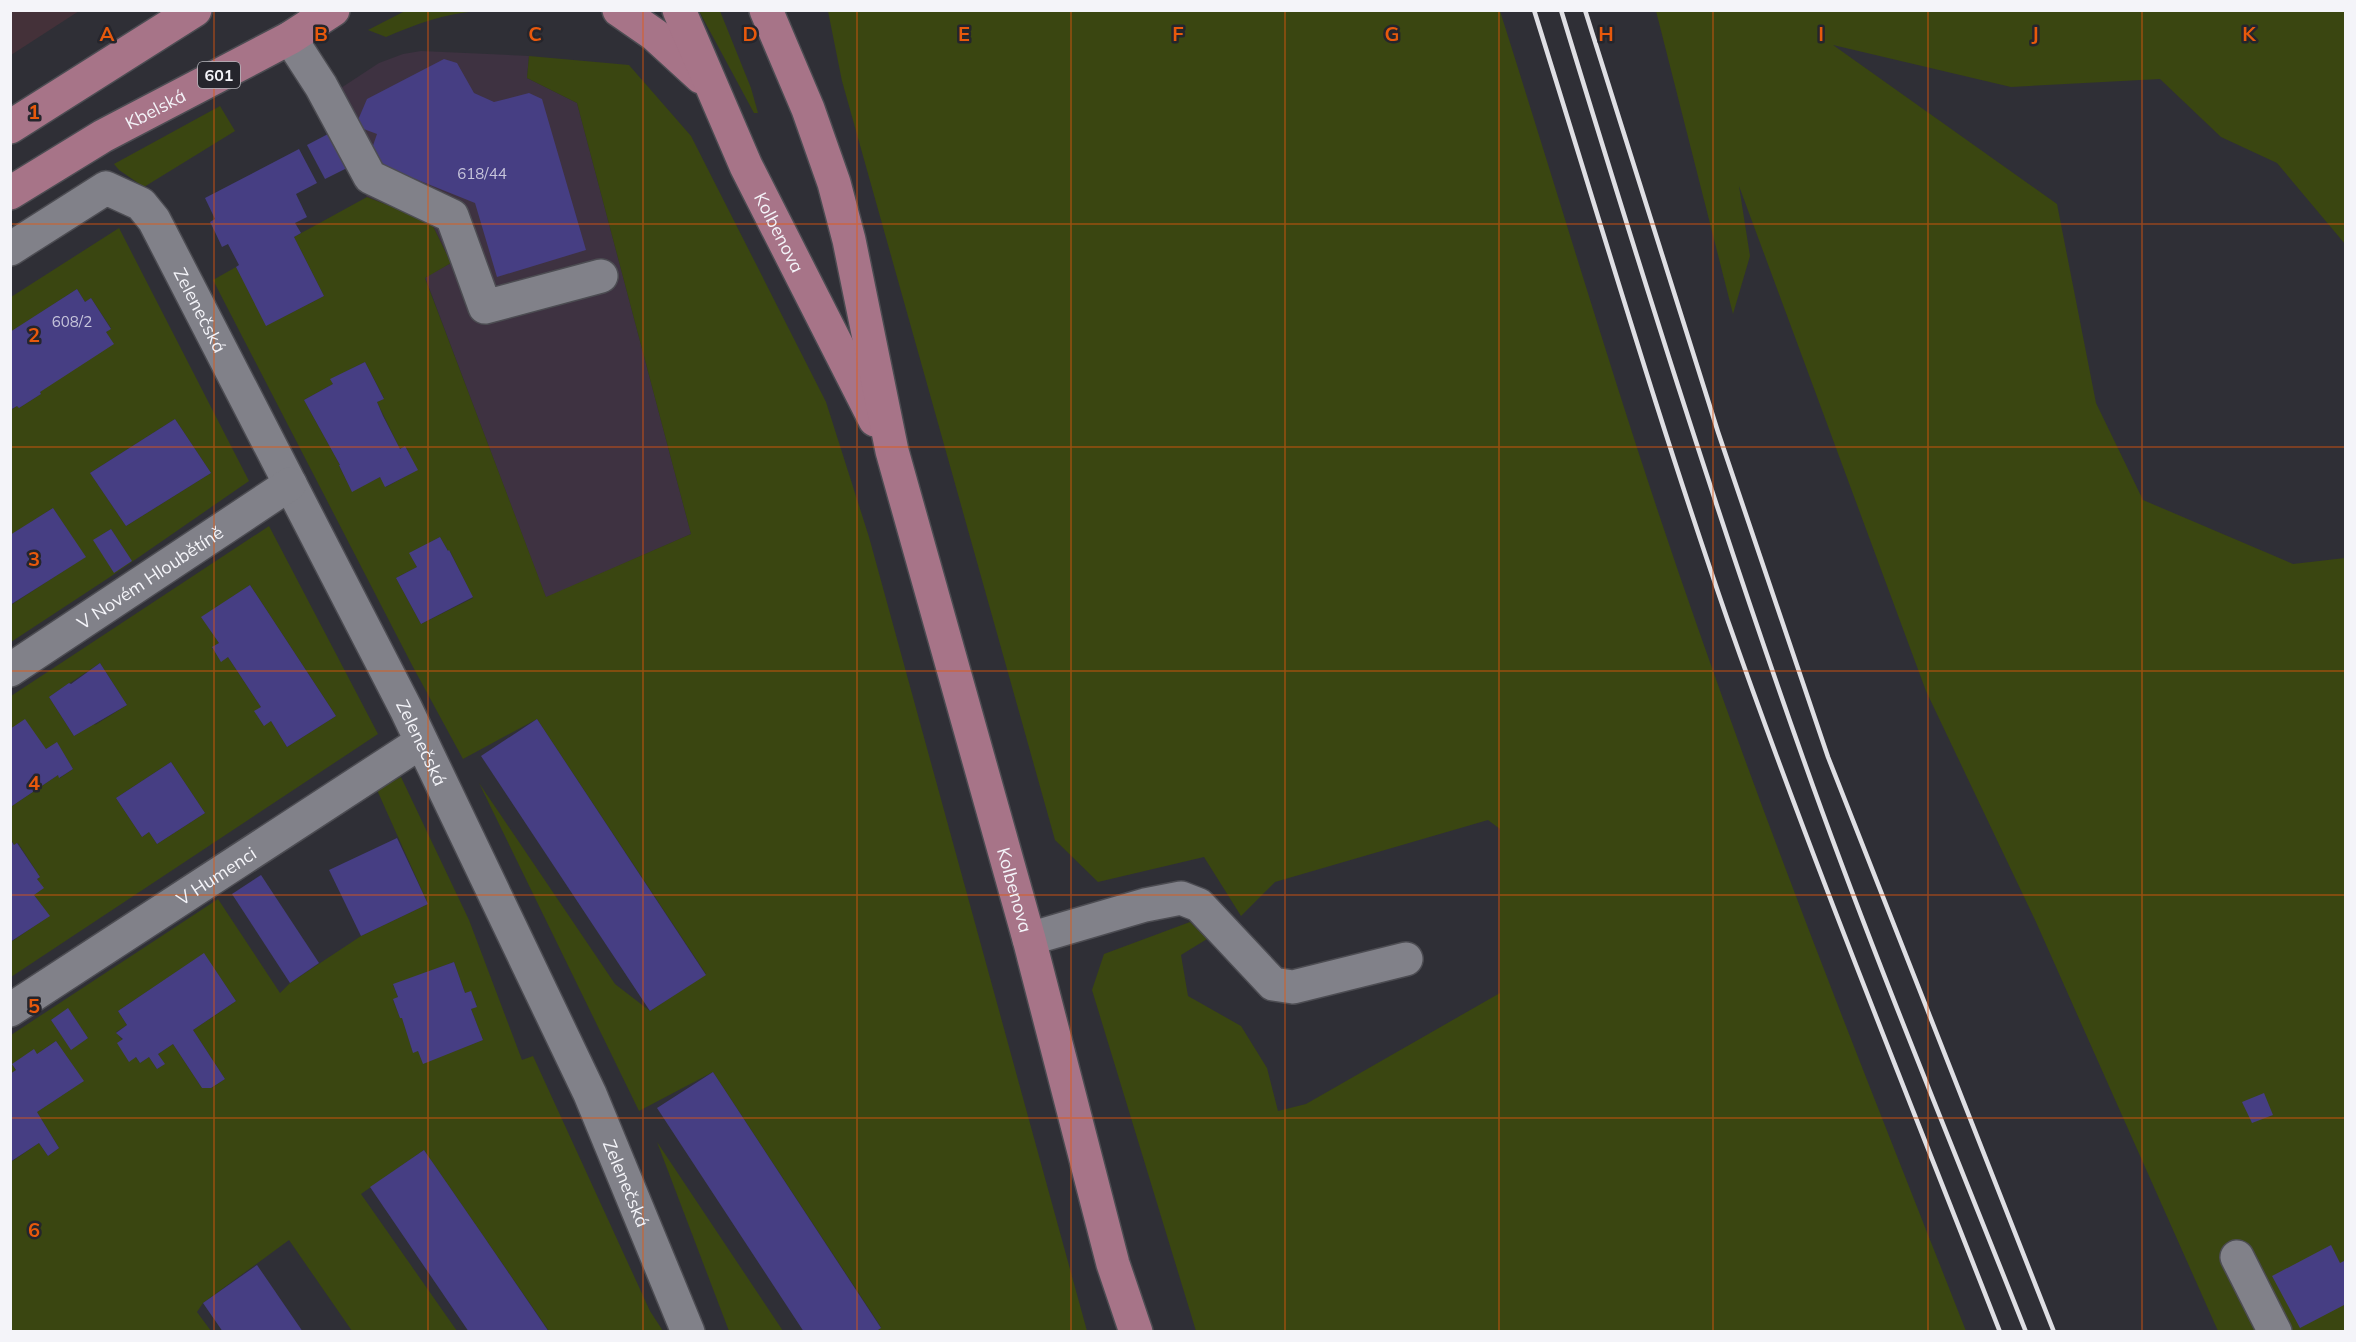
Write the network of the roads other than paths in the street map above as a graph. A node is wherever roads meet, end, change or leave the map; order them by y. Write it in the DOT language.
graph roads {
  1 [pos="195,10"];
  2 [pos="333,10"];
  3 [pos="619,10"];
  4 [pos="679,10"];
  5 [pos="768,14"];
  6 [pos="290,38"];
  7 [pos="712,88"];
  8 [pos="10,127"];
  9 [pos="10,193"];
  10 [pos="10,249"];
  11 [pos="602,276"];
  12 [pos="892,451"];
  13 [pos="290,483"];
  14 [pos="10,670"];
  15 [pos="421,742"];
  16 [pos="1029,939"];
  17 [pos="1406,959"];
  18 [pos="10,1010"];
  19 [pos="2237,1257"];
  20 [pos="688,1332"];
  21 [pos="1136,1332"];
  22 [pos="2275,1332"];
  1 -- 8 [label="main road"];
  2 -- 6 [label="main road, Kbelská / 601"];
  3 -- 7 [label="main road"];
  4 -- 7 [label="main road, Kolbenova"];
  5 -- 12 [label="main road, Kolbenova"];
  6 -- 9 [label="main road, Kbelská / 601"];
  6 -- 11 [label="street"];
  7 -- 12 [label="main road, Kolbenova"];
  10 -- 13 [label="street, Zelenečská"];
  12 -- 16 [label="main road, Kolbenova"];
  13 -- 14 [label="street, V Novém Hloubětíně"];
  13 -- 15 [label="street, Zelenečská"];
  15 -- 18 [label="street, V Humenci"];
  15 -- 20 [label="street, Zelenečská"];
  16 -- 17 [label="street"];
  16 -- 21 [label="main road, Kolbenova"];
  19 -- 22 [label="street"];
}
